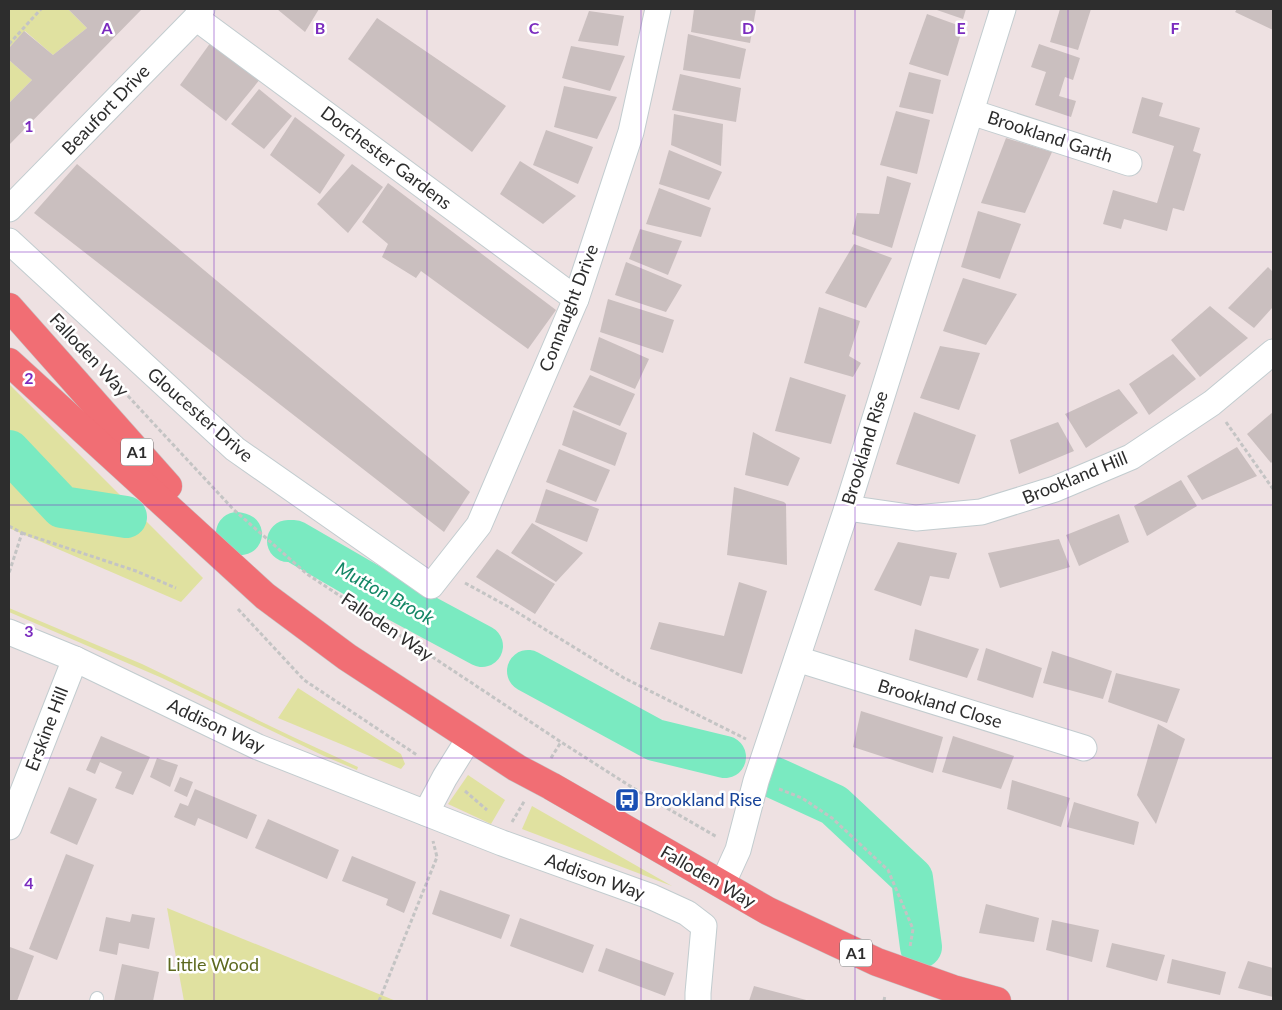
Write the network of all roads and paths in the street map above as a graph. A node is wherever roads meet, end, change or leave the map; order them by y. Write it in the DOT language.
graph roads {
  1 [pos="41,9"];
  2 [pos="658,9"];
  3 [pos="1003,9"];
  4 [pos="194,12"];
  5 [pos="9,44"];
  6 [pos="971,112"];
  7 [pos="1129,163"];
  8 [pos="9,209"];
  9 [pos="9,242"];
  10 [pos="576,299"];
  11 [pos="9,307"];
  12 [pos="83,349"];
  13 [pos="1273,352"];
  14 [pos="9,362"];
  15 [pos="1212,403"];
  16 [pos="1273,489"];
  17 [pos="847,508"];
  18 [pos="9,526"];
  19 [pos="22,533"];
  20 [pos="9,573"];
  21 [pos="437,578"];
  22 [pos="176,588"];
  23 [pos="265,596"];
  24 [pos="9,632"];
  25 [pos="797,659"];
  26 [pos="74,660"];
  27 [pos="470,737"];
  28 [pos="561,742"];
  29 [pos="1084,748"];
  30 [pos="766,749"];
  31 [pos="553,755"];
  32 [pos="756,781"];
  33 [pos="462,788"];
  34 [pos="524,802"];
  35 [pos="488,811"];
  36 [pos="426,814"];
  37 [pos="9,827"];
  38 [pos="508,828"];
  39 [pos="718,838"];
  40 [pos="437,857"];
  41 [pos="722,885"];
  42 [pos="910,947"];
  43 [pos="885,995"];
  44 [pos="379,1001"];
  45 [pos="698,1001"];
  46 [pos="884,1001"];
  47 [pos="997,1001"];
  1 -- 5 [label="path"];
  2 -- 10 [label="street, Connaught Drive"];
  3 -- 6 [label="street, Brookland Rise"];
  4 -- 8 [label="street, Beaufort Drive"];
  4 -- 10 [label="street, Dorchester Gardens"];
  6 -- 7 [label="street, Brookland Garth"];
  6 -- 17 [label="street, Brookland Rise"];
  9 -- 21 [label="street, Gloucester Drive"];
  10 -- 21 [label="street, Connaught Drive"];
  11 -- 23 [label="highway, Falloden Way / A1"];
  12 -- 28 [label="path, Falloden Way"];
  13 -- 15 [label="street, Brookland Hill"];
  14 -- 23 [label="highway, Falloden Way / A1"];
  15 -- 16 [label="path"];
  15 -- 17 [label="street, Brookland Hill"];
  17 -- 25 [label="street, Brookland Rise"];
  18 -- 19 [label="path"];
  19 -- 20 [label="path"];
  19 -- 22 [label="path"];
  21 -- 30 [label="path"];
  23 -- 27 [label="highway, Falloden Way / A1"];
  24 -- 26 [label="street, Addison Way"];
  25 -- 29 [label="street, Brookland Close"];
  25 -- 30 [label="street, Brookland Rise"];
  26 -- 36 [label="street, Addison Way"];
  26 -- 37 [label="street, Erskine Hill"];
  27 -- 36 [label="street"];
  27 -- 41 [label="highway, Falloden Way / A1"];
  28 -- 31 [label="path"];
  28 -- 39 [label="path, Falloden Way"];
  30 -- 32 [label="street, Brookland Rise"];
  32 -- 41 [label="street, Brookland Rise"];
  32 -- 42 [label="path"];
  33 -- 35 [label="path"];
  34 -- 38 [label="path"];
  36 -- 45 [label="street, Addison Way"];
  40 -- 44 [label="path"];
  41 -- 47 [label="highway, Falloden Way / A1"];
  43 -- 46 [label="path"];
}
